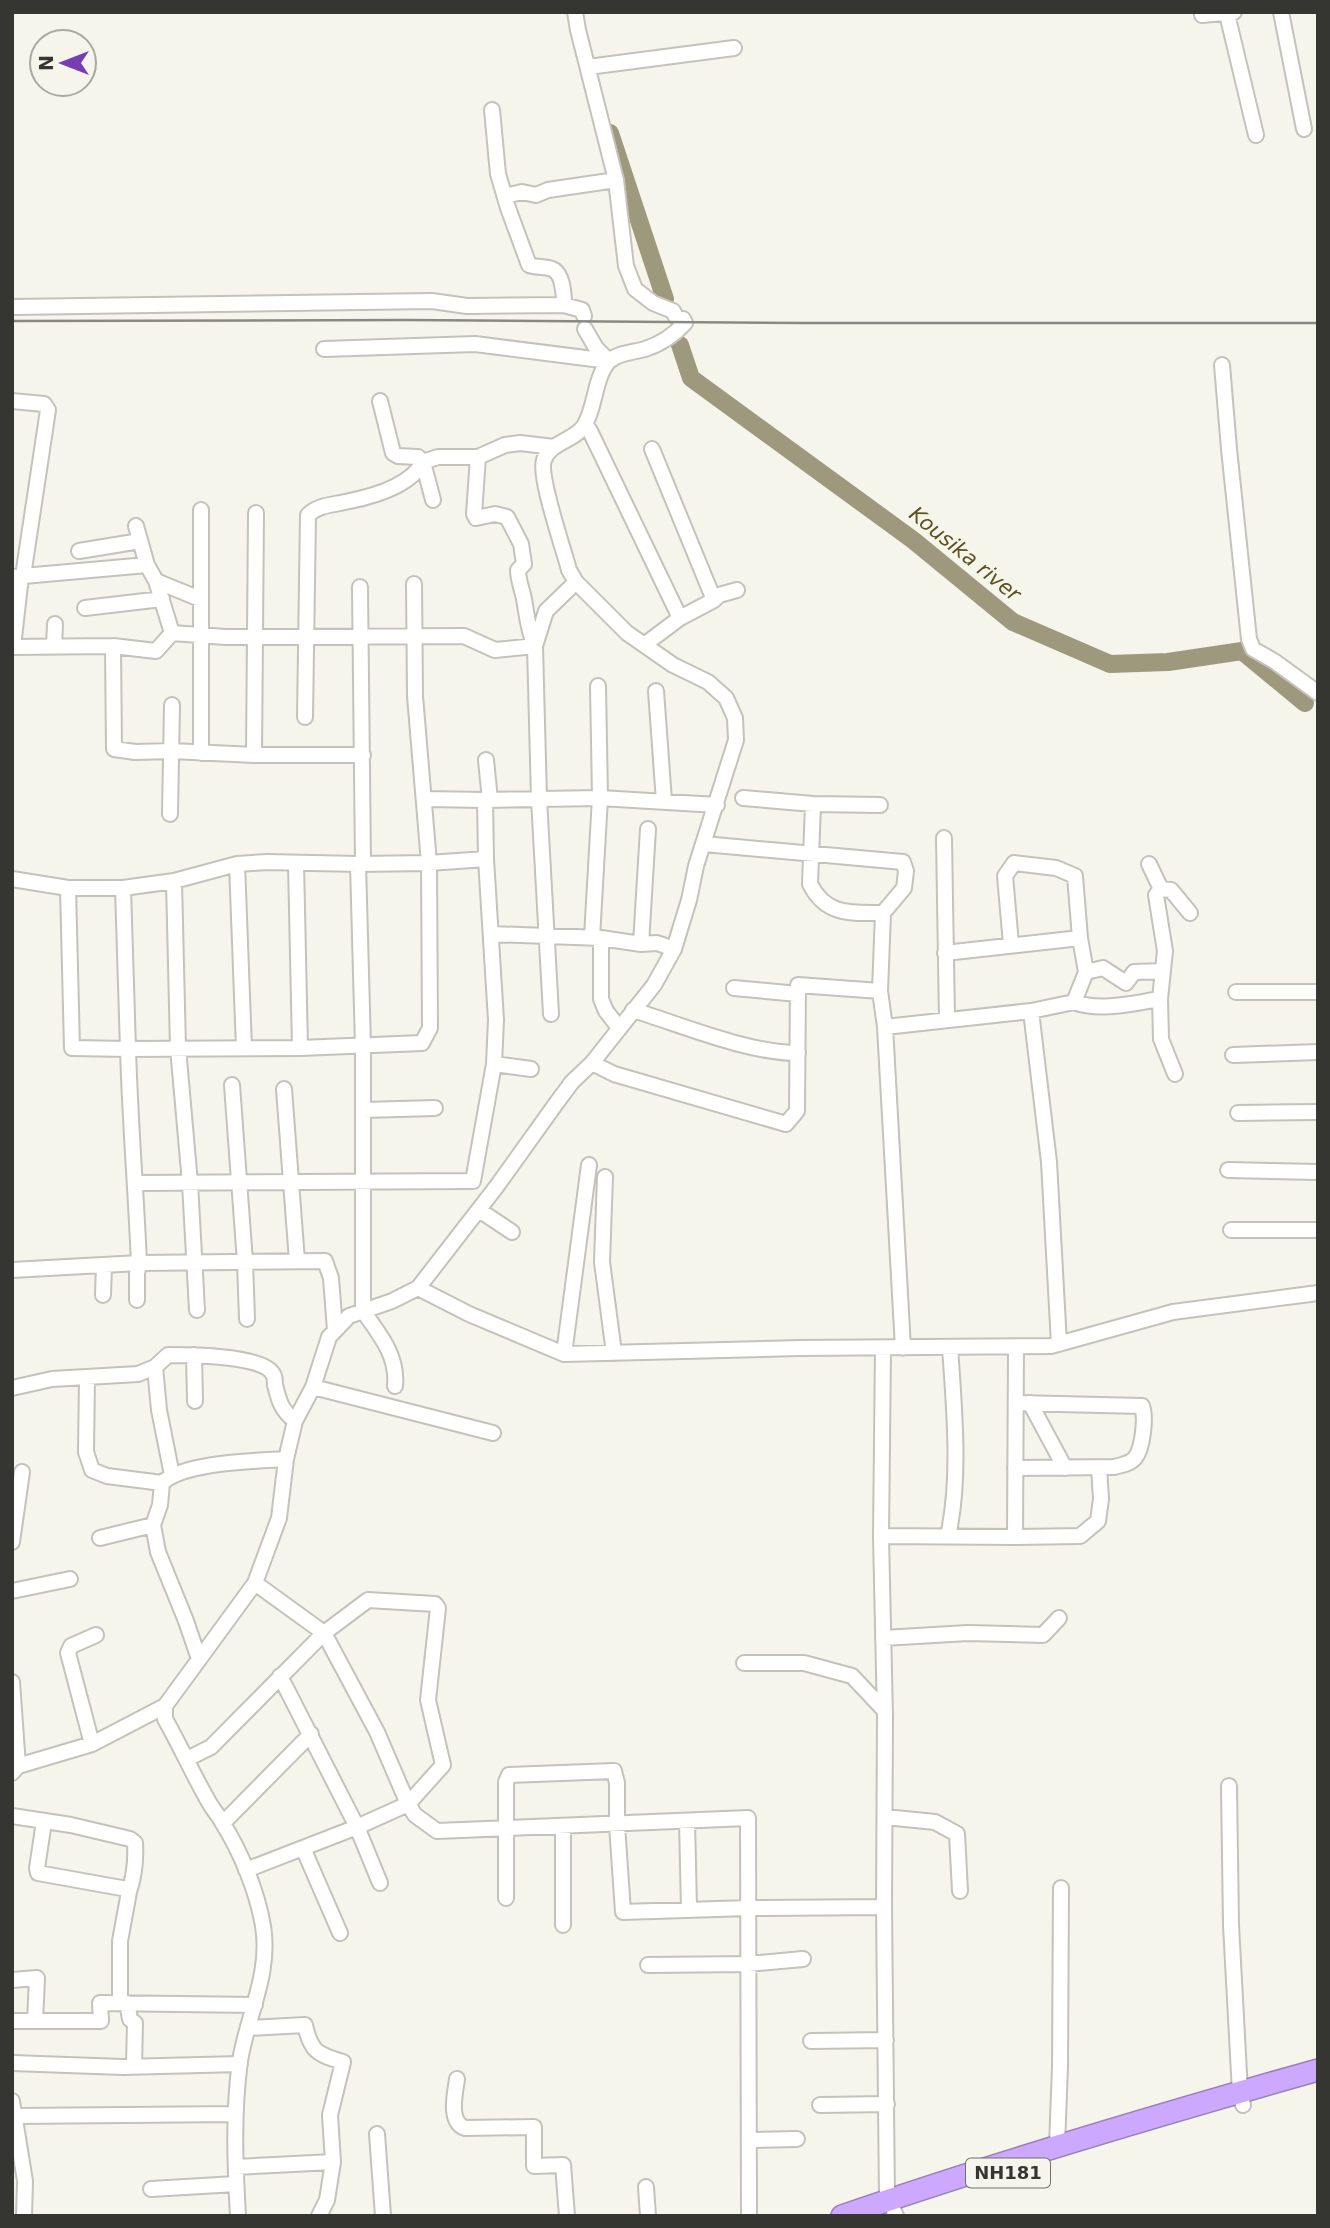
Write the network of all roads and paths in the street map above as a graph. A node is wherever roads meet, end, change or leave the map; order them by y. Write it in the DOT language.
graph roads {
  1 [pos="575,12"];
  2 [pos="1281,12"];
  3 [pos="1231,13"];
  4 [pos="1202,15"];
  5 [pos="734,48"];
  6 [pos="588,67"];
  7 [pos="492,110"];
  8 [pos="1304,129"];
  9 [pos="1256,135"];
  10 [pos="616,180"];
  11 [pos="505,196"];
  12 [pos="564,305"];
  13 [pos="12,307"];
  14 [pos="324,349"];
  15 [pos="612,359"];
  16 [pos="1223,365"];
  17 [pos="12,401"];
  18 [pos="380,401"];
  19 [pos="585,424"];
  20 [pos="554,447"];
  21 [pos="652,449"];
  22 [pos="478,457"];
  23 [pos="423,462"];
  24 [pos="433,500"];
  25 [pos="201,510"];
  26 [pos="256,513"];
  27 [pos="136,526"];
  28 [pos="140,541"];
  29 [pos="79,551"];
  30 [pos="147,565"];
  31 [pos="19,576"];
  32 [pos="156,581"];
  33 [pos="576,582"];
  34 [pos="414,584"];
  35 [pos="360,587"];
  36 [pos="737,590"];
  37 [pos="162,599"];
  38 [pos="200,599"];
  39 [pos="714,600"];
  40 [pos="85,608"];
  41 [pos="680,618"];
  42 [pos="55,624"];
  43 [pos="172,633"];
  44 [pos="200,636"];
  45 [pos="254,636"];
  46 [pos="415,636"];
  47 [pos="305,637"];
  48 [pos="360,637"];
  49 [pos="644,645"];
  50 [pos="54,646"];
  51 [pos="113,646"];
  52 [pos="535,646"];
  53 [pos="13,647"];
  54 [pos="598,686"];
  55 [pos="656,691"];
  56 [pos="1317,691"];
  57 [pos="172,705"];
  58 [pos="305,717"];
  59 [pos="172,751"];
  60 [pos="201,753"];
  61 [pos="254,755"];
  62 [pos="363,755"];
  63 [pos="486,760"];
  64 [pos="600,798"];
  65 [pos="743,798"];
  66 [pos="424,799"];
  67 [pos="539,799"];
  68 [pos="487,800"];
  69 [pos="664,801"];
  70 [pos="813,804"];
  71 [pos="717,805"];
  72 [pos="880,805"];
  73 [pos="170,814"];
  74 [pos="648,829"];
  75 [pos="944,838"];
  76 [pos="704,844"];
  77 [pos="810,854"];
  78 [pos="486,859"];
  79 [pos="296,863"];
  80 [pos="429,863"];
  81 [pos="237,864"];
  82 [pos="360,864"];
  83 [pos="1149,864"];
  84 [pos="12,879"];
  85 [pos="174,881"];
  86 [pos="68,888"];
  87 [pos="123,888"];
  88 [pos="1161,889"];
  89 [pos="883,913"];
  90 [pos="1190,913"];
  91 [pos="492,934"];
  92 [pos="547,935"];
  93 [pos="596,938"];
  94 [pos="1080,938"];
  95 [pos="641,944"];
  96 [pos="1011,944"];
  97 [pos="674,949"];
  98 [pos="945,953"];
  99 [pos="1163,971"];
  100 [pos="1086,972"];
  101 [pos="734,988"];
  102 [pos="880,991"];
  103 [pos="1236,992"];
  104 [pos="1318,992"];
  105 [pos="798,994"];
  106 [pos="1160,999"];
  107 [pos="1074,1002"];
  108 [pos="633,1010"];
  109 [pos="1031,1011"];
  110 [pos="551,1014"];
  111 [pos="947,1019"];
  112 [pos="885,1027"];
  113 [pos="619,1028"];
  114 [pos="363,1046"];
  115 [pos="178,1048"];
  116 [pos="244,1048"];
  117 [pos="299,1048"];
  118 [pos="128,1049"];
  119 [pos="1318,1052"];
  120 [pos="798,1053"];
  121 [pos="1233,1055"];
  122 [pos="592,1063"];
  123 [pos="494,1064"];
  124 [pos="531,1069"];
  125 [pos="1175,1074"];
  126 [pos="232,1085"];
  127 [pos="285,1089"];
  128 [pos="435,1108"];
  129 [pos="363,1110"];
  130 [pos="1318,1112"];
  131 [pos="1238,1113"];
  132 [pos="589,1165"];
  133 [pos="1228,1170"];
  134 [pos="1318,1172"];
  135 [pos="604,1177"];
  136 [pos="238,1181"];
  137 [pos="293,1181"];
  138 [pos="364,1182"];
  139 [pos="136,1183"];
  140 [pos="191,1183"];
  141 [pos="479,1210"];
  142 [pos="1231,1230"];
  143 [pos="1318,1230"];
  144 [pos="512,1232"];
  145 [pos="298,1261"];
  146 [pos="196,1262"];
  147 [pos="245,1262"];
  148 [pos="139,1263"];
  149 [pos="104,1265"];
  150 [pos="12,1270"];
  151 [pos="418,1288"];
  152 [pos="1318,1293"];
  153 [pos="103,1296"];
  154 [pos="137,1300"];
  155 [pos="197,1310"];
  156 [pos="363,1311"];
  157 [pos="247,1319"];
  158 [pos="335,1330"];
  159 [pos="1059,1344"];
  160 [pos="950,1347"];
  161 [pos="1016,1347"];
  162 [pos="883,1348"];
  163 [pos="903,1348"];
  164 [pos="614,1353"];
  165 [pos="564,1354"];
  166 [pos="194,1355"];
  167 [pos="155,1367"];
  168 [pos="87,1377"];
  169 [pos="395,1386"];
  170 [pos="313,1387"];
  171 [pos="12,1388"];
  172 [pos="195,1401"];
  173 [pos="1023,1403"];
  174 [pos="295,1421"];
  175 [pos="493,1433"];
  176 [pos="286,1459"];
  177 [pos="1099,1467"];
  178 [pos="1015,1468"];
  179 [pos="1065,1468"];
  180 [pos="22,1472"];
  181 [pos="167,1479"];
  182 [pos="153,1525"];
  183 [pos="881,1536"];
  184 [pos="948,1536"];
  185 [pos="1015,1537"];
  186 [pos="100,1538"];
  187 [pos="12,1542"];
  188 [pos="70,1579"];
  189 [pos="255,1583"];
  190 [pos="12,1591"];
  191 [pos="1059,1618"];
  192 [pos="324,1633"];
  193 [pos="96,1634"];
  194 [pos="883,1638"];
  195 [pos="199,1659"];
  196 [pos="744,1663"];
  197 [pos="280,1676"];
  198 [pos="12,1682"];
  199 [pos="165,1706"];
  200 [pos="885,1711"];
  201 [pos="311,1734"];
  202 [pos="92,1744"];
  203 [pos="187,1759"];
  204 [pos="15,1769"];
  205 [pos="1229,1786"];
  206 [pos="408,1804"];
  207 [pos="12,1816"];
  208 [pos="885,1818"];
  209 [pos="687,1821"];
  210 [pos="44,1822"];
  211 [pos="223,1823"];
  212 [pos="617,1825"];
  213 [pos="563,1826"];
  214 [pos="357,1827"];
  215 [pos="507,1827"];
  216 [pos="303,1848"];
  217 [pos="246,1870"];
  218 [pos="380,1883"];
  219 [pos="1061,1888"];
  220 [pos="960,1891"];
  221 [pos="129,1892"];
  222 [pos="506,1898"];
  223 [pos="884,1907"];
  224 [pos="748,1908"];
  225 [pos="689,1909"];
  226 [pos="563,1925"];
  227 [pos="340,1933"];
  228 [pos="803,1959"];
  229 [pos="748,1964"];
  230 [pos="648,1965"];
  231 [pos="12,1980"];
  232 [pos="124,2003"];
  233 [pos="255,2005"];
  234 [pos="12,2021"];
  235 [pos="36,2021"];
  236 [pos="248,2028"];
  237 [pos="886,2040"];
  238 [pos="811,2041"];
  239 [pos="12,2063"];
  240 [pos="240,2064"];
  241 [pos="135,2066"];
  242 [pos="1318,2070"];
  243 [pos="457,2080"];
  244 [pos="1318,2082"];
  245 [pos="1241,2099"];
  246 [pos="887,2104"];
  247 [pos="820,2105"];
  248 [pos="14,2109"];
  249 [pos="235,2114"];
  250 [pos="1137,2129"];
  251 [pos="377,2134"];
  252 [pos="797,2139"];
  253 [pos="749,2140"];
  254 [pos="1057,2145"];
  255 [pos="333,2162"];
  256 [pos="236,2167"];
  257 [pos="236,2184"];
  258 [pos="646,2187"];
  259 [pos="151,2189"];
  260 [pos="889,2211"];
  261 [pos="12,2216"];
  262 [pos="18,2216"];
  263 [pos="24,2216"];
  264 [pos="238,2216"];
  265 [pos="319,2216"];
  266 [pos="383,2216"];
  267 [pos="567,2216"];
  268 [pos="648,2216"];
  269 [pos="749,2216"];
  270 [pos="842,2216"];
  1 -- 6 [label="street"];
  2 -- 8 [label="street"];
  3 -- 4 [label="street"];
  3 -- 9 [label="street"];
  5 -- 6 [label="street"];
  6 -- 10 [label="street"];
  7 -- 11 [label="street"];
  10 -- 11 [label="street"];
  10 -- 15 [label="street"];
  11 -- 12 [label="street"];
  12 -- 13 [label="street"];
  12 -- 15 [label="street"];
  14 -- 15 [label="street"];
  15 -- 19 [label="street"];
  16 -- 56 [label="street"];
  17 -- 31 [label="street"];
  18 -- 23 [label="street"];
  19 -- 20 [label="street"];
  19 -- 41 [label="street"];
  20 -- 22 [label="street"];
  20 -- 33 [label="street"];
  21 -- 39 [label="street"];
  22 -- 23 [label="street"];
  22 -- 52 [label="street"];
  23 -- 24 [label="street"];
  23 -- 47 [label="street"];
  25 -- 38 [label="street"];
  26 -- 45 [label="street"];
  27 -- 28 [label="street"];
  28 -- 29 [label="street"];
  28 -- 30 [label="street"];
  30 -- 31 [label="street"];
  30 -- 32 [label="street"];
  31 -- 53 [label="street"];
  32 -- 37 [label="street"];
  32 -- 38 [label="street"];
  33 -- 49 [label="street"];
  33 -- 52 [label="street"];
  34 -- 46 [label="street"];
  35 -- 48 [label="street"];
  36 -- 39 [label="street"];
  37 -- 40 [label="street"];
  37 -- 43 [label="street"];
  38 -- 44 [label="street"];
  39 -- 41 [label="street"];
  41 -- 49 [label="street"];
  42 -- 50 [label="street"];
  43 -- 44 [label="street"];
  43 -- 51 [label="street"];
  44 -- 45 [label="street"];
  44 -- 60 [label="street"];
  45 -- 47 [label="street"];
  45 -- 61 [label="street"];
  46 -- 48 [label="street"];
  46 -- 52 [label="street"];
  46 -- 66 [label="street"];
  47 -- 48 [label="street"];
  47 -- 58 [label="street"];
  48 -- 62 [label="street"];
  49 -- 71 [label="street"];
  50 -- 51 [label="street"];
  50 -- 53 [label="street"];
  51 -- 59 [label="street"];
  52 -- 67 [label="street"];
  54 -- 64 [label="street"];
  55 -- 69 [label="street"];
  57 -- 59 [label="street"];
  59 -- 60 [label="street"];
  59 -- 73 [label="street"];
  60 -- 61 [label="street"];
  61 -- 62 [label="street"];
  62 -- 82 [label="street"];
  63 -- 68 [label="street"];
  64 -- 67 [label="street"];
  64 -- 69 [label="street"];
  64 -- 93 [label="street"];
  65 -- 70 [label="street"];
  66 -- 68 [label="street"];
  66 -- 80 [label="street"];
  67 -- 68 [label="street"];
  67 -- 92 [label="street"];
  68 -- 78 [label="street"];
  69 -- 71 [label="street"];
  70 -- 72 [label="street"];
  70 -- 77 [label="street"];
  71 -- 76 [label="street"];
  74 -- 95 [label="street"];
  75 -- 98 [label="street"];
  76 -- 77 [label="street"];
  76 -- 97 [label="street"];
  77 -- 89 [label="street"];
  77 -- 89 [label="street"];
  78 -- 80 [label="street"];
  78 -- 91 [label="street"];
  79 -- 81 [label="street"];
  79 -- 82 [label="street"];
  79 -- 117 [label="street"];
  80 -- 82 [label="street"];
  80 -- 114 [label="street"];
  81 -- 85 [label="street"];
  81 -- 116 [label="street"];
  82 -- 114 [label="street"];
  83 -- 88 [label="street"];
  84 -- 86 [label="street"];
  85 -- 87 [label="street"];
  85 -- 115 [label="street"];
  86 -- 87 [label="street"];
  86 -- 118 [label="street"];
  87 -- 118 [label="street"];
  88 -- 90 [label="street"];
  88 -- 99 [label="street"];
  89 -- 102 [label="street"];
  91 -- 92 [label="street"];
  91 -- 123 [label="street"];
  92 -- 93 [label="street"];
  92 -- 110 [label="street"];
  93 -- 95 [label="street"];
  93 -- 113 [label="street"];
  94 -- 96 [label="street"];
  94 -- 96 [label="street"];
  94 -- 100 [label="street"];
  95 -- 97 [label="street"];
  96 -- 98 [label="street"];
  97 -- 108 [label="street"];
  98 -- 111 [label="street"];
  99 -- 100 [label="street"];
  99 -- 106 [label="street"];
  100 -- 107 [label="street"];
  101 -- 105 [label="street"];
  102 -- 105 [label="street"];
  102 -- 112 [label="street"];
  103 -- 104 [label="street"];
  105 -- 120 [label="street"];
  106 -- 107 [label="street"];
  106 -- 125 [label="street"];
  107 -- 109 [label="street"];
  108 -- 113 [label="street"];
  108 -- 120 [label="street"];
  109 -- 111 [label="street"];
  109 -- 159 [label="street"];
  111 -- 112 [label="street"];
  112 -- 163 [label="street"];
  113 -- 122 [label="street"];
  114 -- 117 [label="street"];
  114 -- 129 [label="street"];
  115 -- 116 [label="street"];
  115 -- 118 [label="street"];
  115 -- 140 [label="street"];
  116 -- 117 [label="street"];
  118 -- 139 [label="street"];
  119 -- 121 [label="street"];
  120 -- 122 [label="street"];
  122 -- 141 [label="street"];
  123 -- 124 [label="street"];
  123 -- 138 [label="street"];
  126 -- 136 [label="street"];
  127 -- 137 [label="street"];
  128 -- 129 [label="street"];
  129 -- 138 [label="street"];
  130 -- 131 [label="street"];
  132 -- 165 [label="street"];
  133 -- 134 [label="street"];
  135 -- 164 [label="street"];
  136 -- 137 [label="street"];
  136 -- 140 [label="street"];
  136 -- 147 [label="street"];
  137 -- 138 [label="street"];
  137 -- 145 [label="street"];
  138 -- 156 [label="street"];
  139 -- 140 [label="street"];
  139 -- 148 [label="street"];
  140 -- 146 [label="street"];
  141 -- 144 [label="street"];
  141 -- 151 [label="street"];
  142 -- 143 [label="street"];
  145 -- 147 [label="street"];
  145 -- 158 [label="street"];
  146 -- 147 [label="street"];
  146 -- 148 [label="street"];
  146 -- 155 [label="street"];
  147 -- 157 [label="street"];
  148 -- 149 [label="street"];
  148 -- 154 [label="street"];
  149 -- 150 [label="street"];
  149 -- 153 [label="street"];
  151 -- 156 [label="street"];
  151 -- 165 [label="street"];
  152 -- 159 [label="street"];
  156 -- 158 [label="street"];
  156 -- 169 [label="street"];
  158 -- 170 [label="street"];
  159 -- 161 [label="street"];
  160 -- 161 [label="street"];
  160 -- 163 [label="street"];
  160 -- 184 [label="street"];
  161 -- 173 [label="street"];
  162 -- 163 [label="street"];
  162 -- 164 [label="street"];
  162 -- 183 [label="street"];
  164 -- 165 [label="street"];
  166 -- 167 [label="street"];
  166 -- 172 [label="street"];
  166 -- 174 [label="street"];
  167 -- 168 [label="street"];
  167 -- 181 [label="street"];
  168 -- 171 [label="street"];
  168 -- 181 [label="street"];
  170 -- 174 [label="street"];
  170 -- 175 [label="street"];
  173 -- 177 [label="street"];
  173 -- 178 [label="street"];
  173 -- 179 [label="street"];
  174 -- 176 [label="street"];
  176 -- 181 [label="street"];
  176 -- 189 [label="street"];
  177 -- 179 [label="street"];
  177 -- 185 [label="street"];
  178 -- 179 [label="street"];
  178 -- 185 [label="street"];
  180 -- 187 [label="street"];
  181 -- 182 [label="street"];
  182 -- 186 [label="street"];
  182 -- 195 [label="street"];
  183 -- 184 [label="street"];
  183 -- 194 [label="street"];
  184 -- 185 [label="street"];
  188 -- 190 [label="street"];
  189 -- 192 [label="street"];
  189 -- 195 [label="street"];
  191 -- 194 [label="street"];
  192 -- 197 [label="street"];
  192 -- 206 [label="street"];
  192 -- 206 [label="street"];
  193 -- 202 [label="street"];
  194 -- 200 [label="street"];
  195 -- 199 [label="street"];
  196 -- 200 [label="street"];
  197 -- 201 [label="street"];
  197 -- 203 [label="street"];
  198 -- 204 [label="street"];
  199 -- 202 [label="street"];
  199 -- 203 [label="street"];
  200 -- 208 [label="street"];
  201 -- 211 [label="street"];
  201 -- 214 [label="street"];
  202 -- 204 [label="street"];
  203 -- 211 [label="street"];
  205 -- 245 [label="street"];
  206 -- 214 [label="street"];
  206 -- 215 [label="street"];
  207 -- 210 [label="street"];
  208 -- 220 [label="street"];
  208 -- 223 [label="street"];
  209 -- 212 [label="street"];
  209 -- 224 [label="street"];
  209 -- 225 [label="street"];
  210 -- 221 [label="street"];
  210 -- 221 [label="street"];
  211 -- 217 [label="street"];
  212 -- 213 [label="street"];
  212 -- 215 [label="street"];
  212 -- 225 [label="street"];
  213 -- 215 [label="street"];
  213 -- 226 [label="street"];
  214 -- 216 [label="street"];
  214 -- 218 [label="street"];
  215 -- 222 [label="street"];
  216 -- 217 [label="street"];
  216 -- 227 [label="street"];
  217 -- 233 [label="street"];
  219 -- 254 [label="street"];
  221 -- 232 [label="street"];
  223 -- 224 [label="street"];
  223 -- 237 [label="street"];
  224 -- 225 [label="street"];
  224 -- 229 [label="street"];
  228 -- 229 [label="street"];
  229 -- 230 [label="street"];
  229 -- 253 [label="street"];
  231 -- 235 [label="street"];
  232 -- 233 [label="street"];
  232 -- 235 [label="street"];
  232 -- 241 [label="street"];
  233 -- 236 [label="street"];
  234 -- 235 [label="street"];
  236 -- 240 [label="street"];
  236 -- 255 [label="street"];
  237 -- 238 [label="street"];
  237 -- 246 [label="street"];
  239 -- 241 [label="street"];
  240 -- 241 [label="street"];
  240 -- 249 [label="street"];
  242 -- 245 [label="highway, NH181"];
  243 -- 267 [label="street"];
  244 -- 245 [label="highway, NH181"];
  245 -- 250 [label="highway, NH181"];
  246 -- 247 [label="street"];
  246 -- 260 [label="street"];
  248 -- 249 [label="street"];
  248 -- 263 [label="street"];
  249 -- 256 [label="street"];
  250 -- 254 [label="highway, NH181"];
  250 -- 260 [label="highway, NH181"];
  251 -- 266 [label="street"];
  252 -- 253 [label="street"];
  253 -- 269 [label="street"];
  254 -- 260 [label="highway, NH181"];
  255 -- 256 [label="street"];
  255 -- 265 [label="street"];
  256 -- 257 [label="street"];
  257 -- 259 [label="street"];
  257 -- 264 [label="street"];
  258 -- 268 [label="street"];
  260 -- 270 [label="highway, NH181"];
  261 -- 262 [label="street"];
}
